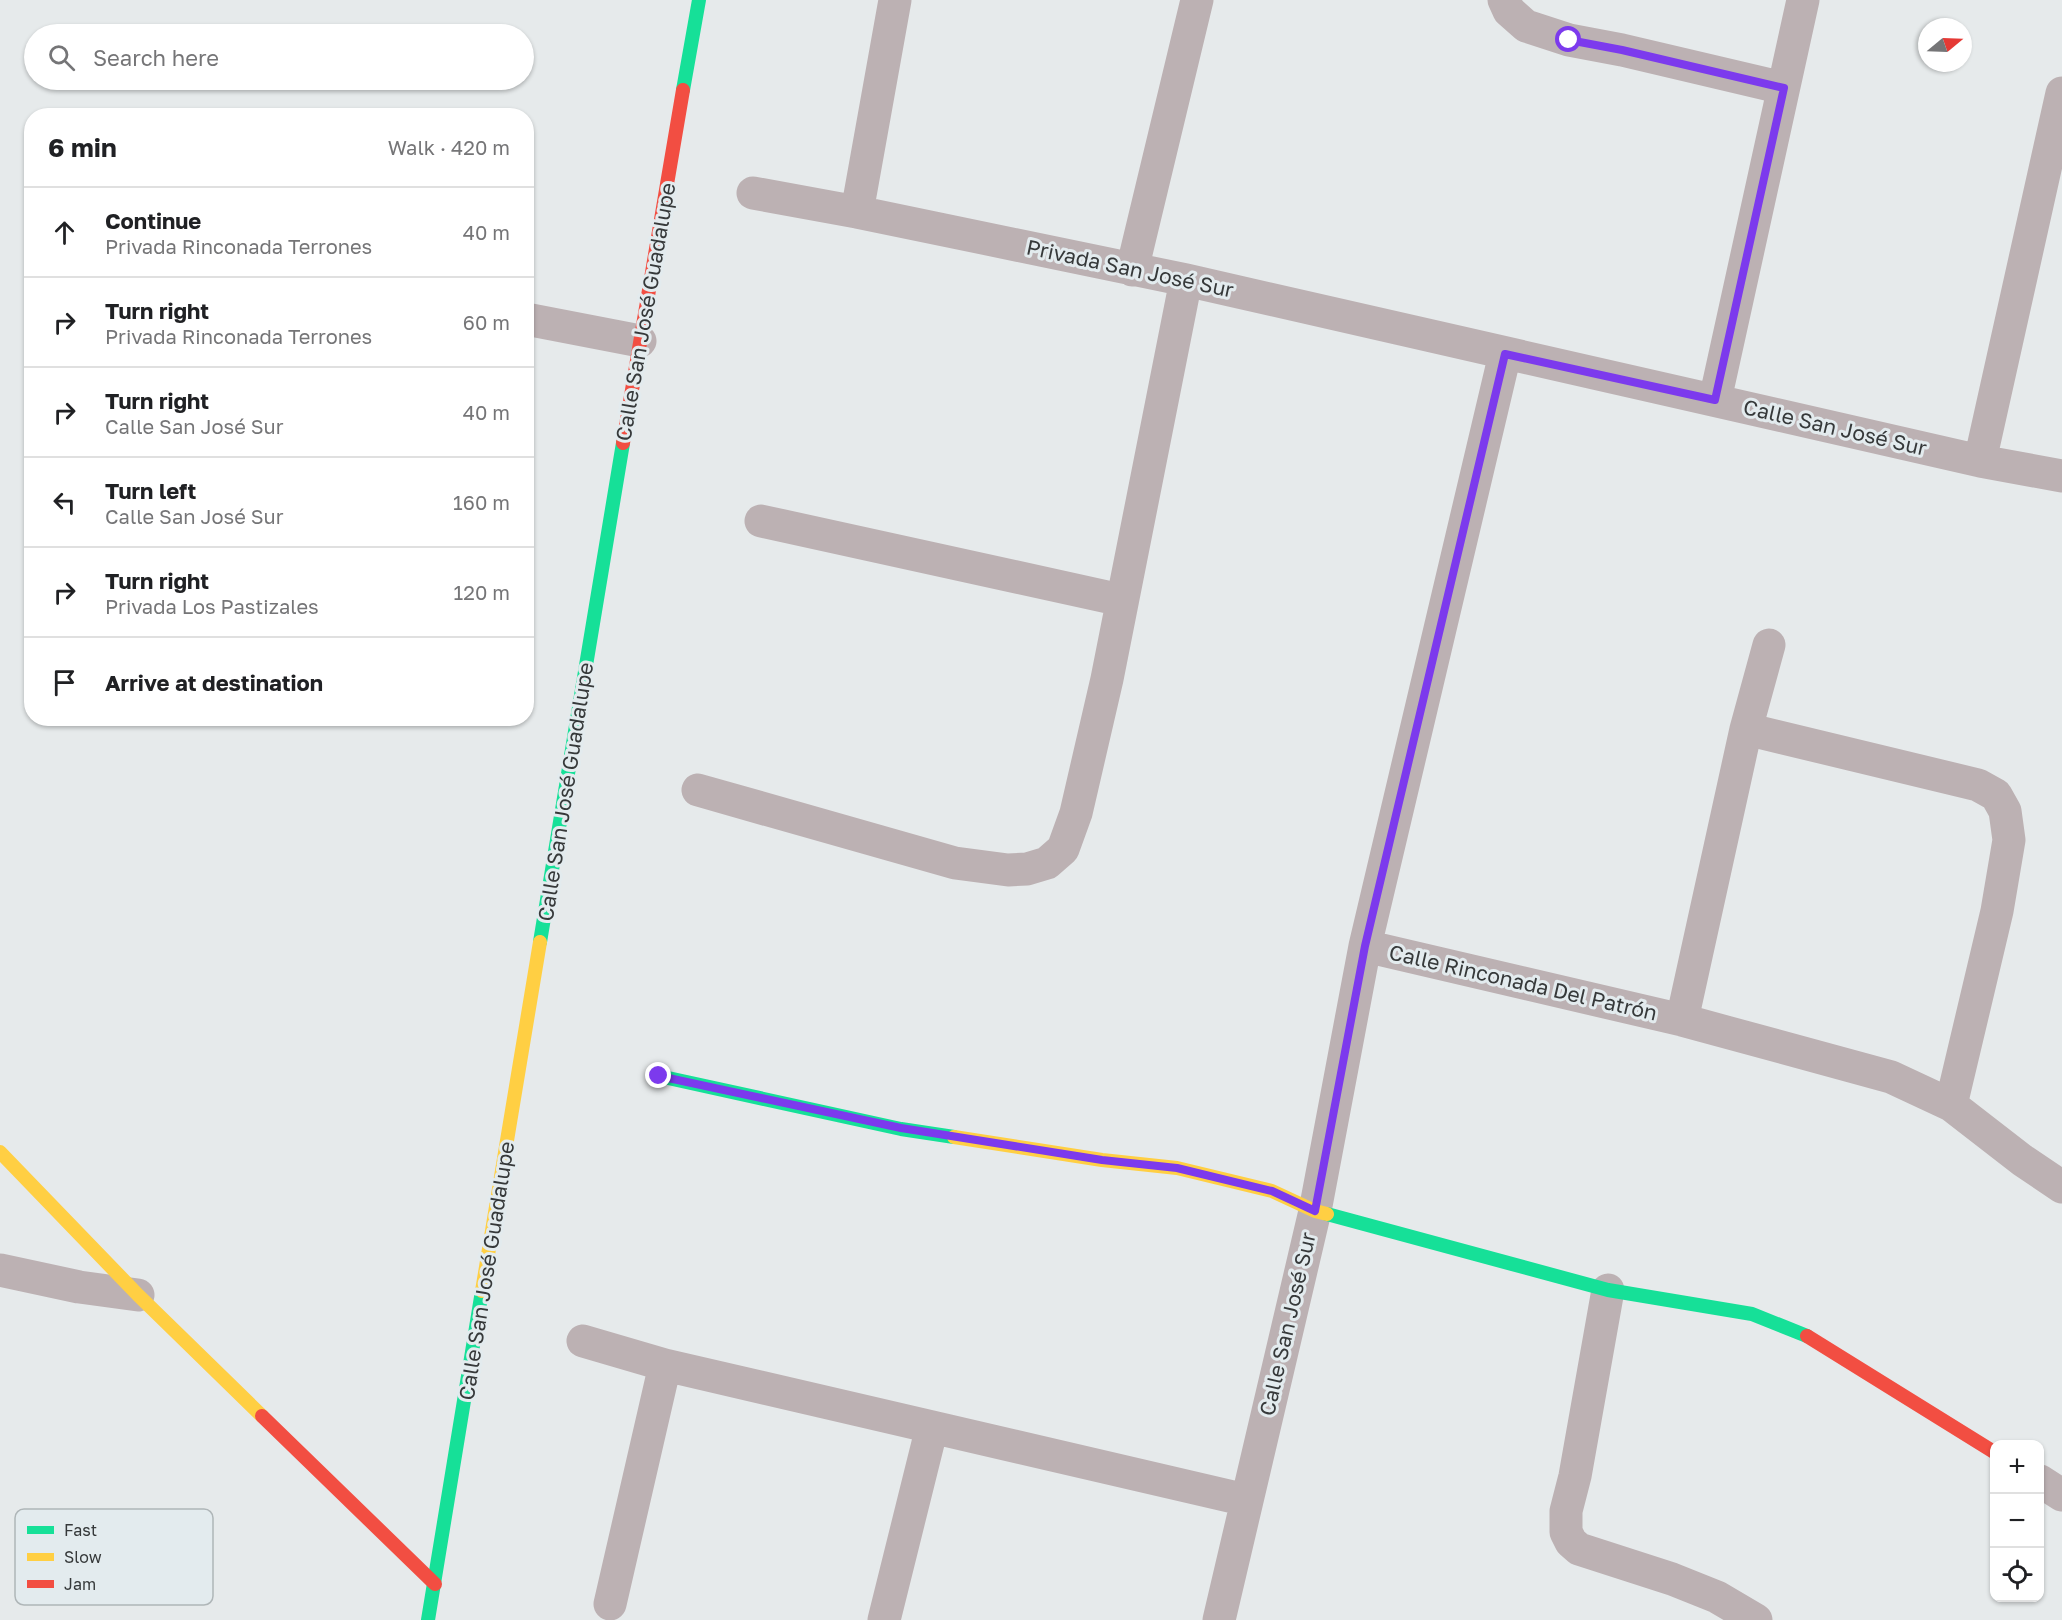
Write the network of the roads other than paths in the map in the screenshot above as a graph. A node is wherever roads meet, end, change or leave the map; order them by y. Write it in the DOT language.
graph roads {
  1 [pos="699,0"];
  2 [pos="895,0"];
  3 [pos="1197,0"];
  4 [pos="1504,0"];
  5 [pos="1803,0"];
  6 [pos="1784,88"];
  7 [pos="2062,93"];
  8 [pos="2056,148"];
  9 [pos="753,193"];
  10 [pos="857,212"];
  11 [pos="1131,270"];
  12 [pos="1186,280"];
  13 [pos="534,321"];
  14 [pos="640,341"];
  15 [pos="1505,354"];
  16 [pos="1715,400"];
  17 [pos="1980,461"];
  18 [pos="2062,476"];
  19 [pos="761,521"];
  20 [pos="1121,600"];
  21 [pos="1769,645"];
  22 [pos="1746,729"];
  23 [pos="698,790"];
  24 [pos="1365,946"];
  25 [pos="1682,1020"];
  26 [pos="659,1076"];
  27 [pos="1951,1105"];
  28 [pos="0,1152"];
  29 [pos="2062,1187"];
  30 [pos="1315,1211"];
  31 [pos="0,1270"];
  32 [pos="1608,1290"];
  33 [pos="138,1295"];
  34 [pos="583,1341"];
  35 [pos="664,1365"];
  36 [pos="932,1427"];
  37 [pos="1990,1449"];
  38 [pos="2044,1484"];
  39 [pos="2062,1495"];
  40 [pos="1246,1500"];
  41 [pos="435,1584"];
  42 [pos="610,1604"];
  43 [pos="428,1620"];
  44 [pos="884,1620"];
  45 [pos="1219,1620"];
  46 [pos="1756,1620"];
  1 -- 14 [label="street, Calle San José Guadalupe"];
  2 -- 10 [label="street"];
  3 -- 11 [label="street"];
  4 -- 6 [label="street"];
  5 -- 6 [label="street"];
  6 -- 16 [label="street"];
  7 -- 8 [label="street"];
  8 -- 17 [label="street"];
  9 -- 10 [label="street, Privada San José Sur"];
  10 -- 11 [label="street, Privada San José Sur"];
  11 -- 12 [label="street, Privada San José Sur"];
  12 -- 15 [label="street, Privada San José Sur"];
  12 -- 20 [label="street"];
  13 -- 14 [label="street"];
  14 -- 41 [label="street, Calle San José Guadalupe"];
  15 -- 16 [label="street, Calle San José Sur"];
  15 -- 24 [label="street, Calle San José Sur"];
  16 -- 17 [label="street, Calle San José Sur"];
  17 -- 18 [label="street, Calle San José Sur"];
  19 -- 20 [label="street"];
  20 -- 23 [label="street"];
  21 -- 22 [label="street, Calle Rinconada Del Patrón"];
  22 -- 25 [label="street, Calle Rinconada Del Patrón"];
  22 -- 27 [label="street"];
  24 -- 25 [label="street, Calle Rinconada Del Patrón"];
  24 -- 30 [label="street, Calle San José Sur"];
  25 -- 27 [label="street, Calle Rinconada Del Patrón"];
  26 -- 30 [label="street"];
  27 -- 29 [label="street, Calle Rinconada Del Patrón"];
  28 -- 33 [label="street"];
  30 -- 32 [label="street"];
  30 -- 40 [label="street, Calle San José Sur"];
  31 -- 33 [label="street"];
  32 -- 37 [label="street"];
  32 -- 46 [label="street"];
  33 -- 41 [label="street"];
  34 -- 35 [label="street"];
  35 -- 36 [label="street"];
  35 -- 42 [label="street"];
  36 -- 40 [label="street"];
  36 -- 44 [label="street"];
  38 -- 39 [label="street"];
  40 -- 45 [label="street, Calle San José Sur"];
  41 -- 43 [label="street, Calle San José Guadalupe"];
}
